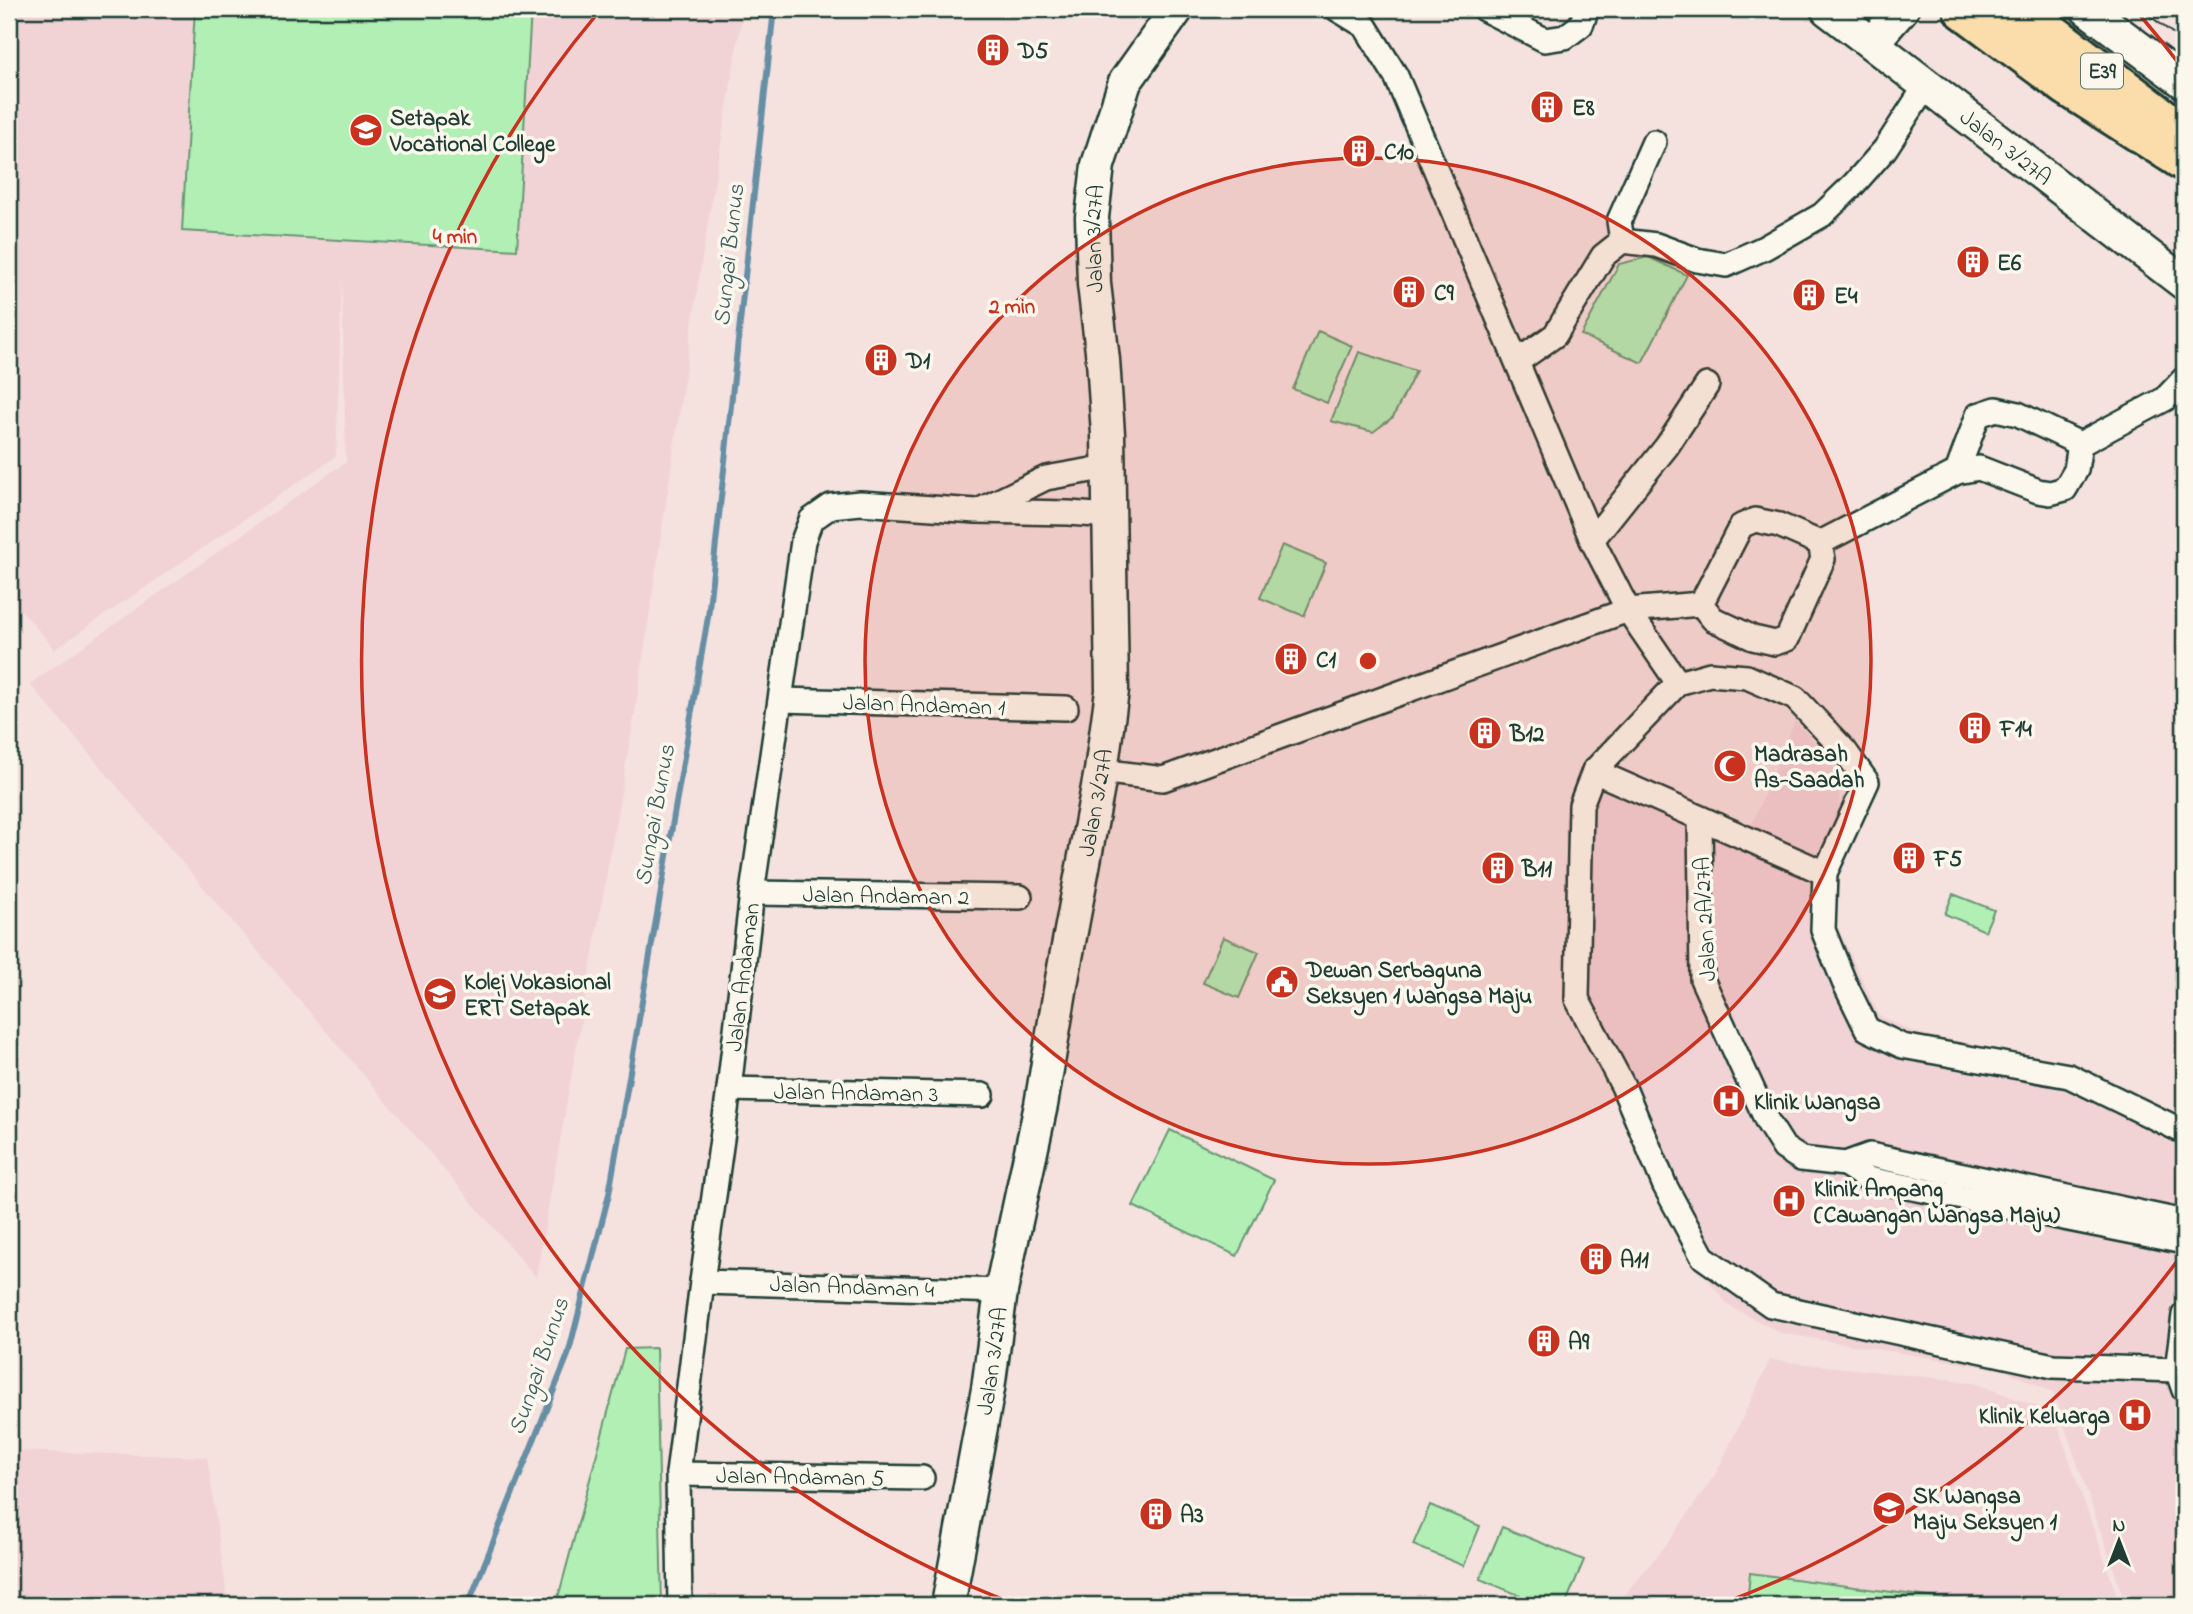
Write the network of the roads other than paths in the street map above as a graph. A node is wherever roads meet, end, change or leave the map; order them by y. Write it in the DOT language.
graph roads {
  1 [pos="1177,9"];
  2 [pos="1484,9"];
  3 [pos="1587,9"];
  4 [pos="1827,9"];
  5 [pos="1902,9"];
  6 [pos="1964,9"];
  7 [pos="1998,9"];
  8 [pos="2020,9"];
  9 [pos="2061,9"];
  10 [pos="2087,9"];
  11 [pos="1350,12"];
  12 [pos="1865,27"];
  13 [pos="2184,82"];
  14 [pos="1927,84"];
  15 [pos="2184,103"];
  16 [pos="2184,134"];
  17 [pos="1654,142"];
  18 [pos="2184,152"];
  19 [pos="2184,161"];
  20 [pos="1622,241"];
  21 [pos="2184,282"];
  22 [pos="1518,361"];
  23 [pos="2184,379"];
  24 [pos="1707,385"];
  25 [pos="2080,444"];
  26 [pos="1109,467"];
  27 [pos="1957,472"];
  28 [pos="976,511"];
  29 [pos="1110,516"];
  30 [pos="1592,540"];
  31 [pos="1820,543"];
  32 [pos="1701,604"];
  33 [pos="1628,610"];
  34 [pos="1678,683"];
  35 [pos="781,700"];
  36 [pos="1066,708"];
  37 [pos="1101,771"];
  38 [pos="1594,771"];
  39 [pos="1700,818"];
  40 [pos="1825,873"];
  41 [pos="752,893"];
  42 [pos="1020,897"];
  43 [pos="729,1089"];
  44 [pos="982,1095"];
  45 [pos="2184,1132"];
  46 [pos="1845,1164"];
  47 [pos="2184,1222"];
  48 [pos="2184,1242"];
  49 [pos="702,1282"];
  50 [pos="1001,1291"];
  51 [pos="2184,1315"];
  52 [pos="2181,1380"];
  53 [pos="678,1474"];
  54 [pos="922,1478"];
  55 [pos="680,1605"];
  56 [pos="948,1605"];
  1 -- 26 [label="street, Jalan 3/27A"];
  2 -- 3 [label="street"];
  4 -- 12 [label="street, Jalan 3/27A"];
  5 -- 12 [label="street"];
  6 -- 19 [label="highway"];
  7 -- 18 [label="street"];
  8 -- 16 [label="highway, E39"];
  9 -- 15 [label="highway, E39"];
  10 -- 13 [label="street"];
  11 -- 22 [label="street"];
  12 -- 14 [label="street, Jalan 3/27A"];
  14 -- 20 [label="street"];
  14 -- 21 [label="street, Jalan 3/27A"];
  17 -- 20 [label="street"];
  20 -- 22 [label="street"];
  22 -- 30 [label="street"];
  23 -- 25 [label="street"];
  24 -- 30 [label="street"];
  25 -- 27 [label="street"];
  25 -- 27 [label="street"];
  26 -- 28 [label="street, Jalan Andaman"];
  26 -- 29 [label="street, Jalan 3/27A"];
  27 -- 31 [label="street"];
  28 -- 29 [label="street, Jalan Andaman"];
  28 -- 35 [label="street, Jalan Andaman"];
  29 -- 37 [label="street, Jalan 3/27A"];
  30 -- 33 [label="street"];
  31 -- 32 [label="street"];
  31 -- 32 [label="street"];
  32 -- 33 [label="street"];
  33 -- 34 [label="street"];
  33 -- 37 [label="street"];
  34 -- 38 [label="street"];
  34 -- 40 [label="street"];
  35 -- 36 [label="street, Jalan Andaman 1"];
  35 -- 41 [label="street, Jalan Andaman"];
  37 -- 50 [label="street, Jalan 3/27A"];
  38 -- 39 [label="street"];
  38 -- 52 [label="street"];
  39 -- 40 [label="street"];
  39 -- 46 [label="street, Jalan 2A/27A"];
  40 -- 45 [label="street"];
  41 -- 42 [label="street, Jalan Andaman 2"];
  41 -- 43 [label="street, Jalan Andaman"];
  43 -- 44 [label="street, Jalan Andaman 3"];
  43 -- 49 [label="street, Jalan Andaman"];
  46 -- 47 [label="street, Jalan 2A/27A"];
  46 -- 48 [label="street, Jalan 2A/27A"];
  49 -- 50 [label="street, Jalan Andaman 4"];
  49 -- 53 [label="street, Jalan Andaman"];
  50 -- 56 [label="street, Jalan 3/27A"];
  51 -- 52 [label="street"];
  53 -- 54 [label="street, Jalan Andaman 5"];
  53 -- 55 [label="street, Jalan Andaman"];
}
